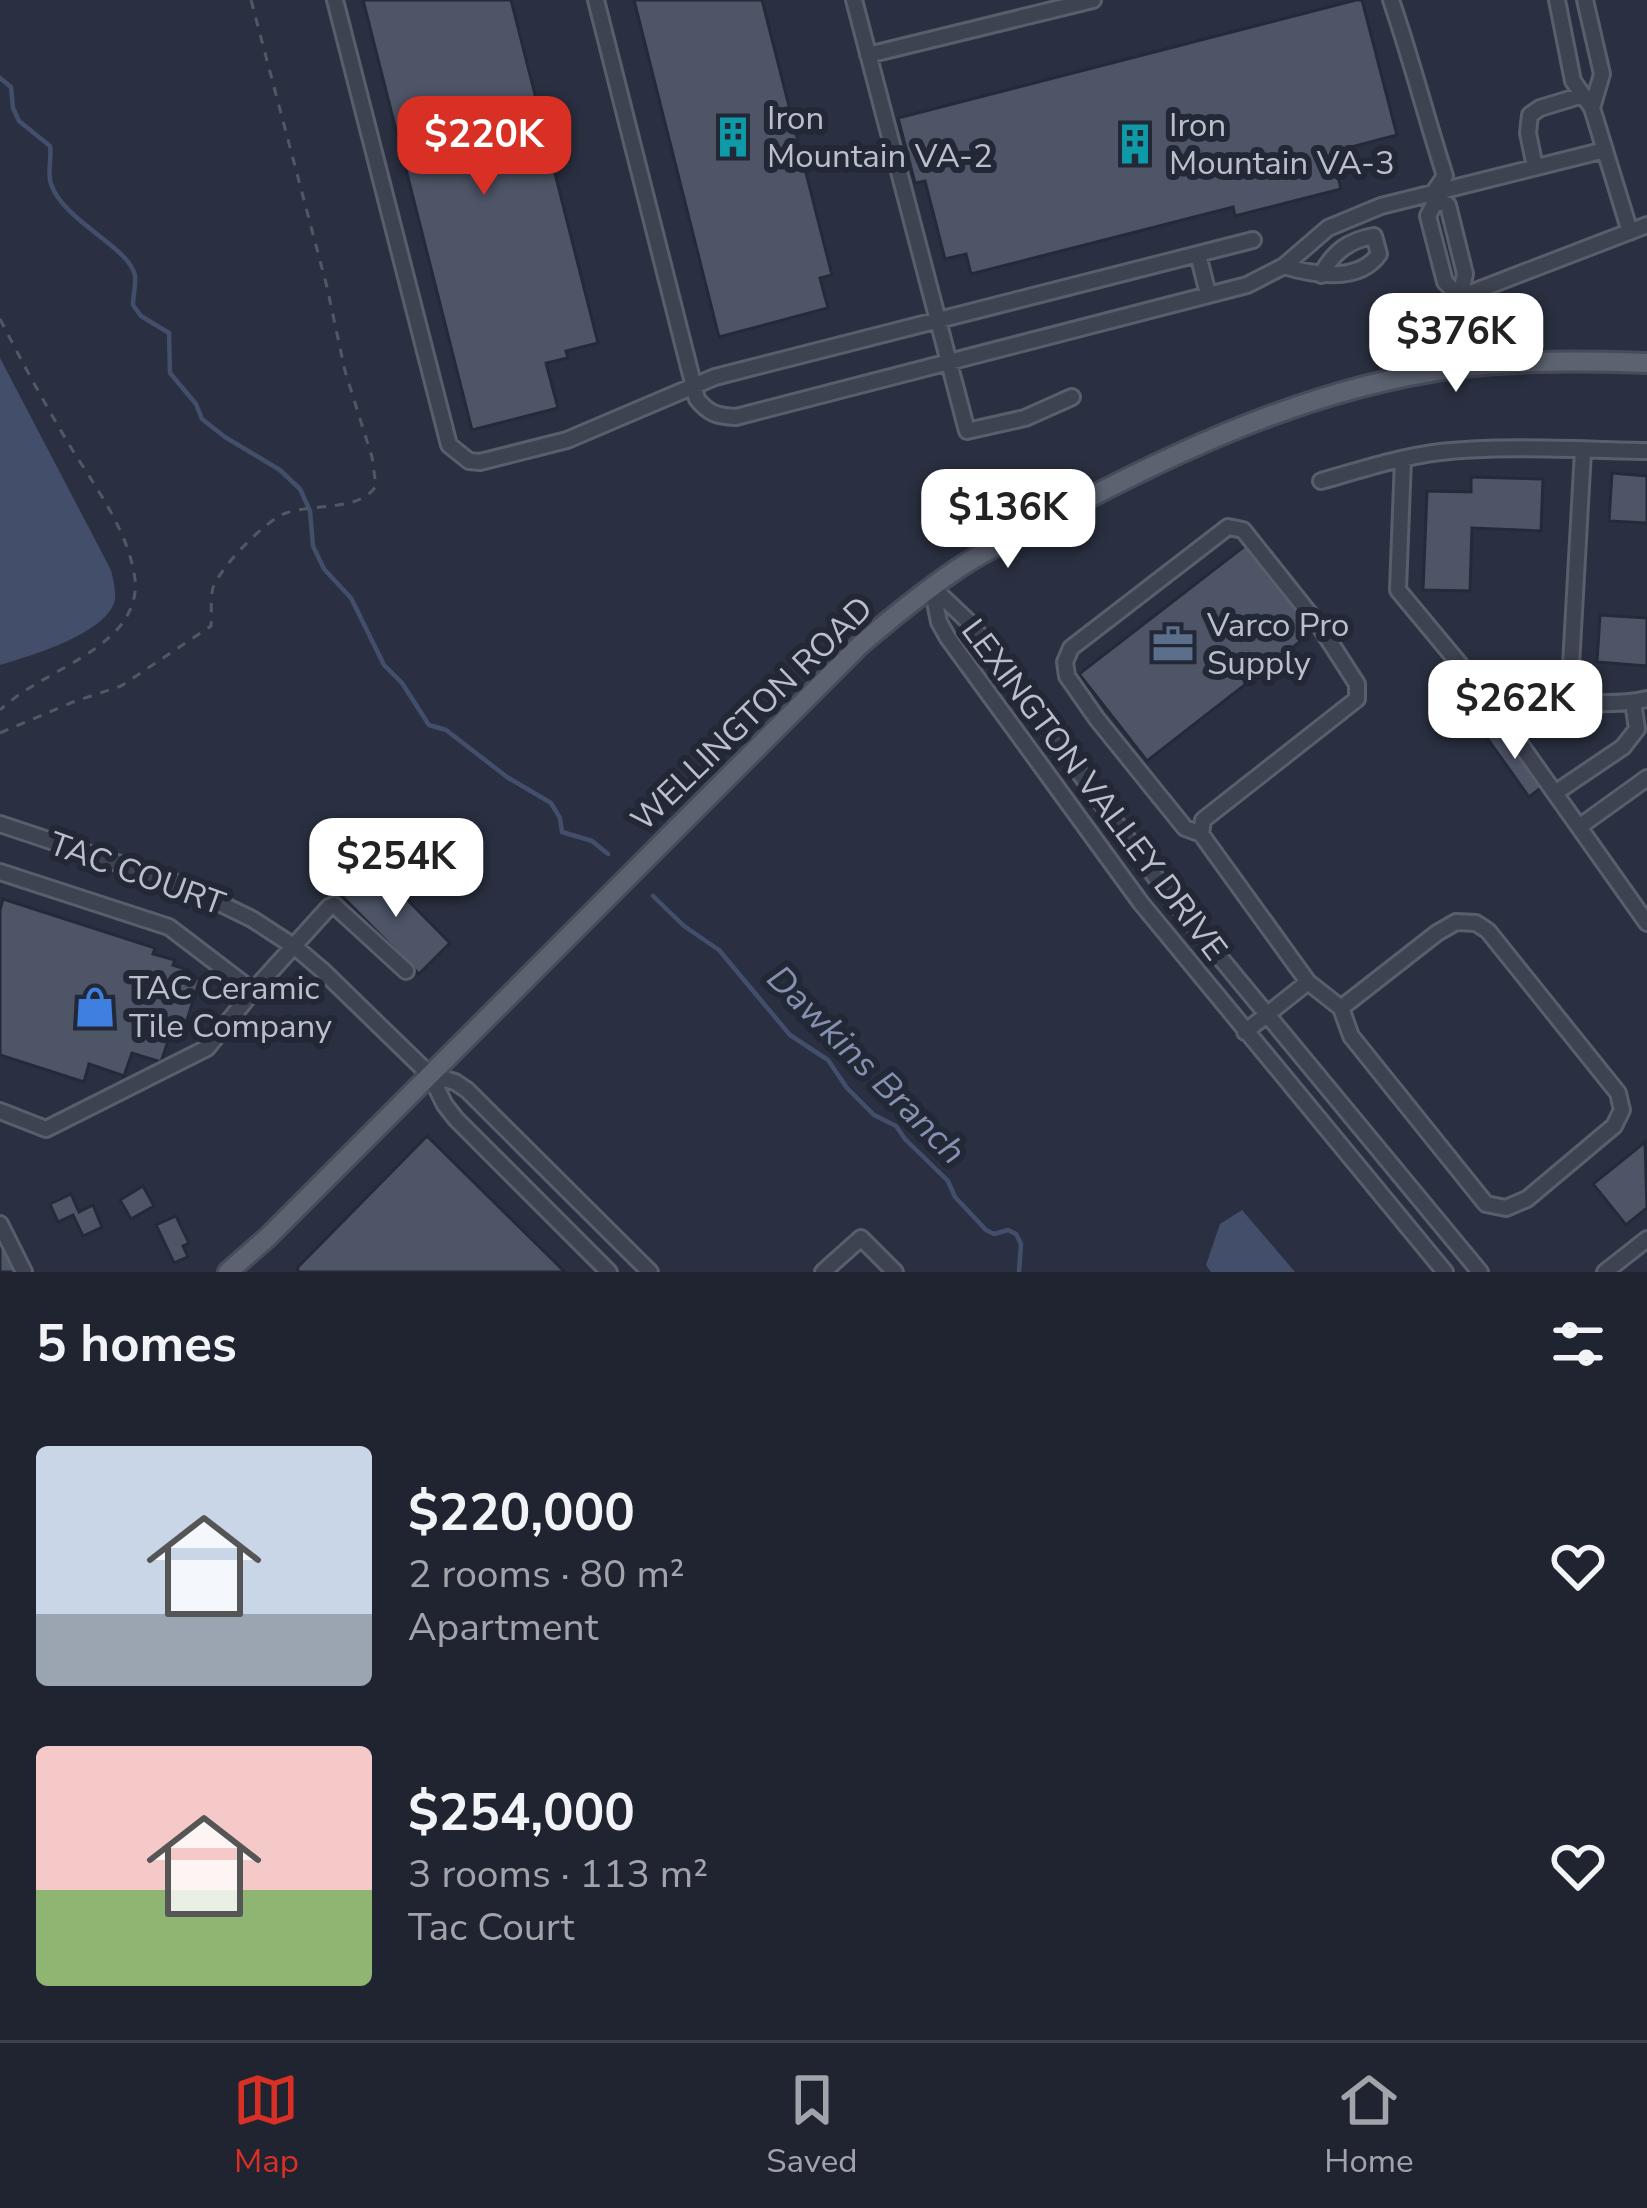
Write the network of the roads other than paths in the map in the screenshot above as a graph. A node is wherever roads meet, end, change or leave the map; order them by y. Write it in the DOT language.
graph roads {
  1 [pos="335,0"];
  2 [pos="596,0"];
  3 [pos="854,0"];
  4 [pos="1093,0"];
  5 [pos="1391,0"];
  6 [pos="1557,0"];
  7 [pos="1585,0"];
  8 [pos="868,55"];
  9 [pos="1587,102"];
  10 [pos="1605,150"];
  11 [pos="1534,167"];
  12 [pos="1439,199"];
  13 [pos="1647,225"];
  14 [pos="1630,232"];
  15 [pos="1252,240"];
  16 [pos="1198,254"];
  17 [pos="1284,266"];
  18 [pos="1321,274"];
  19 [pos="1208,294"];
  20 [pos="1460,298"];
  21 [pos="937,320"];
  22 [pos="1468,323"];
  23 [pos="948,360"];
  24 [pos="1503,363"];
  25 [pos="1647,363"];
  26 [pos="1454,368"];
  27 [pos="693,384"];
  28 [pos="1072,397"];
  29 [pos="1583,451"];
  30 [pos="1647,451"];
  31 [pos="1403,459"];
  32 [pos="1321,481"];
  33 [pos="932,587"];
  34 [pos="1486,696"];
  35 [pos="1640,700"];
  36 [pos="1569,701"];
  37 [pos="1647,778"];
  38 [pos="1555,793"];
  39 [pos="0,824"];
  40 [pos="1579,827"];
  41 [pos="1201,834"];
  42 [pos="0,872"];
  43 [pos="1647,923"];
  44 [pos="295,947"];
  45 [pos="406,971"];
  46 [pos="1308,982"];
  47 [pos="253,991"];
  48 [pos="1341,1008"];
  49 [pos="1266,1014"];
  50 [pos="1245,1032"];
  51 [pos="430,1075"];
  52 [pos="0,1111"];
  53 [pos="0,1224"];
  54 [pos="1647,1239"];
  55 [pos="24,1272"];
  56 [pos="228,1272"];
  57 [pos="609,1272"];
  58 [pos="650,1272"];
  59 [pos="824,1272"];
  60 [pos="895,1272"];
  61 [pos="1445,1272"];
  62 [pos="1480,1272"];
  63 [pos="1605,1272"];
  1 -- 27 [label="street"];
  2 -- 27 [label="street"];
  3 -- 8 [label="street"];
  4 -- 8 [label="street"];
  5 -- 12 [label="street"];
  6 -- 9 [label="street"];
  7 -- 9 [label="street"];
  8 -- 21 [label="street"];
  9 -- 10 [label="street"];
  9 -- 11 [label="street"];
  10 -- 11 [label="street"];
  10 -- 14 [label="street"];
  11 -- 12 [label="street"];
  12 -- 17 [label="street"];
  12 -- 20 [label="street"];
  12 -- 20 [label="street"];
  13 -- 14 [label="street"];
  14 -- 20 [label="street"];
  15 -- 16 [label="street"];
  16 -- 19 [label="street"];
  16 -- 21 [label="street"];
  17 -- 18 [label="street"];
  17 -- 19 [label="street"];
  19 -- 23 [label="street"];
  20 -- 22 [label="street"];
  21 -- 23 [label="street"];
  21 -- 27 [label="street"];
  22 -- 24 [label="street"];
  22 -- 26 [label="street"];
  23 -- 27 [label="street"];
  23 -- 28 [label="street"];
  24 -- 25 [label="main road, WELLINGTON ROAD"];
  24 -- 26 [label="main road, WELLINGTON ROAD"];
  26 -- 33 [label="main road, WELLINGTON ROAD"];
  29 -- 30 [label="street"];
  29 -- 31 [label="street"];
  29 -- 36 [label="street"];
  31 -- 32 [label="street"];
  31 -- 34 [label="street"];
  33 -- 49 [label="street, LEXINGTON VALLEY DRIVE"];
  33 -- 50 [label="street, LEXINGTON VALLEY DRIVE"];
  33 -- 51 [label="main road, WELLINGTON ROAD"];
  34 -- 36 [label="street"];
  34 -- 38 [label="street"];
  35 -- 36 [label="street"];
  35 -- 38 [label="street"];
  37 -- 40 [label="street"];
  38 -- 40 [label="street"];
  39 -- 44 [label="street, TAC COURT"];
  40 -- 43 [label="street"];
  41 -- 41 [label="street"];
  41 -- 46 [label="street"];
  42 -- 47 [label="street"];
  44 -- 45 [label="street"];
  44 -- 47 [label="street"];
  44 -- 51 [label="street, TAC COURT"];
  46 -- 48 [label="street"];
  46 -- 49 [label="street"];
  47 -- 52 [label="street"];
  48 -- 48 [label="street"];
  49 -- 50 [label="street"];
  49 -- 62 [label="street, LEXINGTON VALLEY DRIVE"];
  50 -- 61 [label="street, LEXINGTON VALLEY DRIVE"];
  51 -- 56 [label="main road, WELLINGTON ROAD"];
  51 -- 57 [label="street"];
  51 -- 58 [label="street"];
  53 -- 55 [label="street"];
  54 -- 63 [label="street"];
  59 -- 60 [label="street"];
}
